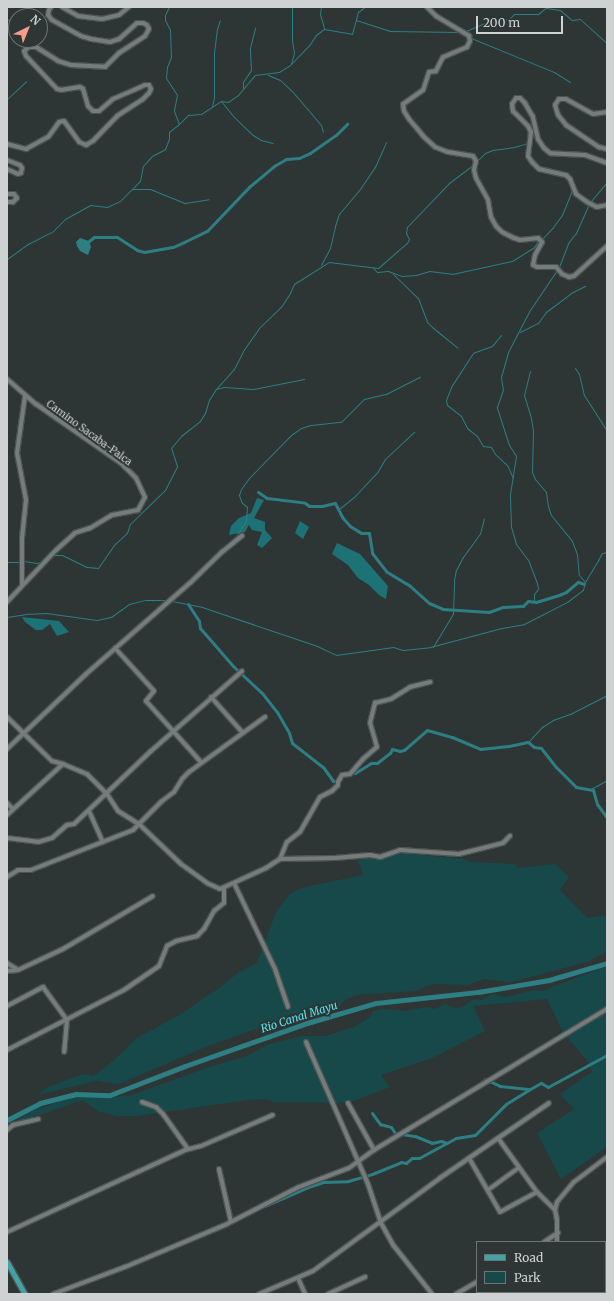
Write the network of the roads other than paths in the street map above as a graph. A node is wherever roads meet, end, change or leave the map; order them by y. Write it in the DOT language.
graph roads {
  1 [pos="51,7"];
  2 [pos="62,7"];
  3 [pos="129,7"];
  4 [pos="427,7"];
  5 [pos="607,112"];
  6 [pos="7,144"];
  7 [pos="607,149"];
  8 [pos="7,160"];
  9 [pos="607,163"];
  10 [pos="7,169"];
  11 [pos="7,194"];
  12 [pos="7,202"];
  13 [pos="607,205"];
  14 [pos="607,246"];
  15 [pos="7,379"];
  16 [pos="25,396"];
  17 [pos="242,536"];
  18 [pos="22,585"];
  19 [pos="7,602"];
  20 [pos="115,648"];
  21 [pos="242,671"];
  22 [pos="430,682"];
  23 [pos="211,697"];
  24 [pos="7,717"];
  25 [pos="265,717"];
  26 [pos="174,731"];
  27 [pos="243,733"];
  28 [pos="23,734"];
  29 [pos="7,749"];
  30 [pos="201,762"];
  31 [pos="63,764"];
  32 [pos="107,794"];
  33 [pos="7,803"];
  34 [pos="13,809"];
  35 [pos="89,811"];
  36 [pos="7,815"];
  37 [pos="139,824"];
  38 [pos="510,836"];
  39 [pos="7,838"];
  40 [pos="103,842"];
  41 [pos="280,859"];
  42 [pos="7,877"];
  43 [pos="234,883"];
  44 [pos="224,887"];
  45 [pos="153,896"];
  46 [pos="7,963"];
  47 [pos="7,970"];
  48 [pos="18,970"];
  49 [pos="7,1006"];
  50 [pos="288,1007"];
  51 [pos="607,1009"];
  52 [pos="67,1020"];
  53 [pos="306,1042"];
  54 [pos="7,1050"];
  55 [pos="64,1052"];
  56 [pos="142,1102"];
  57 [pos="348,1103"];
  58 [pos="549,1103"];
  59 [pos="273,1114"];
  60 [pos="38,1119"];
  61 [pos="7,1130"];
  62 [pos="498,1138"];
  63 [pos="188,1149"];
  64 [pos="374,1150"];
  65 [pos="607,1157"];
  66 [pos="469,1158"];
  67 [pos="358,1162"];
  68 [pos="518,1168"];
  69 [pos="219,1169"];
  70 [pos="488,1190"];
  71 [pos="537,1192"];
  72 [pos="555,1210"];
  73 [pos="231,1222"];
  74 [pos="381,1223"];
  75 [pos="7,1232"];
  76 [pos="558,1233"];
  77 [pos="546,1241"];
  78 [pos="557,1241"];
  79 [pos="7,1262"];
  80 [pos="365,1277"];
  81 [pos="298,1278"];
  82 [pos="476,1283"];
  83 [pos="25,1294"];
  84 [pos="53,1294"];
  85 [pos="259,1294"];
  86 [pos="305,1294"];
  87 [pos="328,1294"];
  88 [pos="432,1294"];
  89 [pos="456,1294"];
  1 -- 6 [label="street"];
  2 -- 3 [label="street"];
  4 -- 14 [label="street"];
  5 -- 7 [label="street"];
  8 -- 10 [label="street"];
  9 -- 13 [label="street"];
  11 -- 12 [label="street"];
  15 -- 16 [label="street, Camino Sacaba-Palca"];
  16 -- 18 [label="street"];
  16 -- 18 [label="street, Camino Sacaba-Palca"];
  17 -- 20 [label="street"];
  18 -- 19 [label="street, Camino Sacaba-Palca"];
  20 -- 26 [label="street"];
  20 -- 28 [label="street"];
  21 -- 23 [label="street"];
  22 -- 41 [label="street"];
  23 -- 26 [label="street"];
  23 -- 27 [label="street"];
  24 -- 28 [label="street"];
  25 -- 27 [label="street"];
  26 -- 30 [label="street"];
  26 -- 32 [label="street"];
  27 -- 30 [label="street"];
  28 -- 29 [label="street"];
  28 -- 31 [label="street"];
  30 -- 37 [label="street"];
  31 -- 32 [label="street"];
  31 -- 34 [label="street"];
  32 -- 35 [label="street"];
  32 -- 37 [label="street"];
  33 -- 34 [label="street"];
  34 -- 36 [label="street"];
  35 -- 39 [label="street"];
  35 -- 40 [label="street"];
  37 -- 40 [label="street"];
  37 -- 44 [label="street"];
  38 -- 41 [label="street"];
  40 -- 42 [label="street"];
  41 -- 43 [label="street"];
  43 -- 44 [label="street"];
  43 -- 50 [label="street"];
  44 -- 52 [label="street"];
  45 -- 48 [label="street"];
  46 -- 48 [label="street"];
  47 -- 48 [label="street"];
  49 -- 52 [label="street"];
  51 -- 64 [label="street"];
  52 -- 54 [label="street"];
  52 -- 55 [label="street"];
  53 -- 67 [label="street"];
  56 -- 63 [label="street"];
  57 -- 64 [label="street"];
  58 -- 62 [label="street"];
  59 -- 63 [label="street"];
  60 -- 61 [label="street"];
  62 -- 66 [label="street"];
  62 -- 68 [label="street"];
  63 -- 75 [label="street"];
  64 -- 67 [label="street"];
  65 -- 72 [label="street"];
  66 -- 70 [label="street"];
  66 -- 74 [label="street"];
  67 -- 73 [label="street"];
  67 -- 74 [label="street"];
  68 -- 70 [label="street"];
  68 -- 71 [label="street"];
  69 -- 73 [label="street"];
  70 -- 71 [label="street"];
  71 -- 72 [label="street"];
  72 -- 76 [label="street"];
  73 -- 84 [label="street"];
  74 -- 81 [label="street"];
  74 -- 88 [label="street"];
  76 -- 77 [label="street"];
  76 -- 78 [label="street"];
  79 -- 83 [label="main road"];
  80 -- 87 [label="street"];
  81 -- 85 [label="street"];
  81 -- 86 [label="street"];
  82 -- 89 [label="street"];
}
